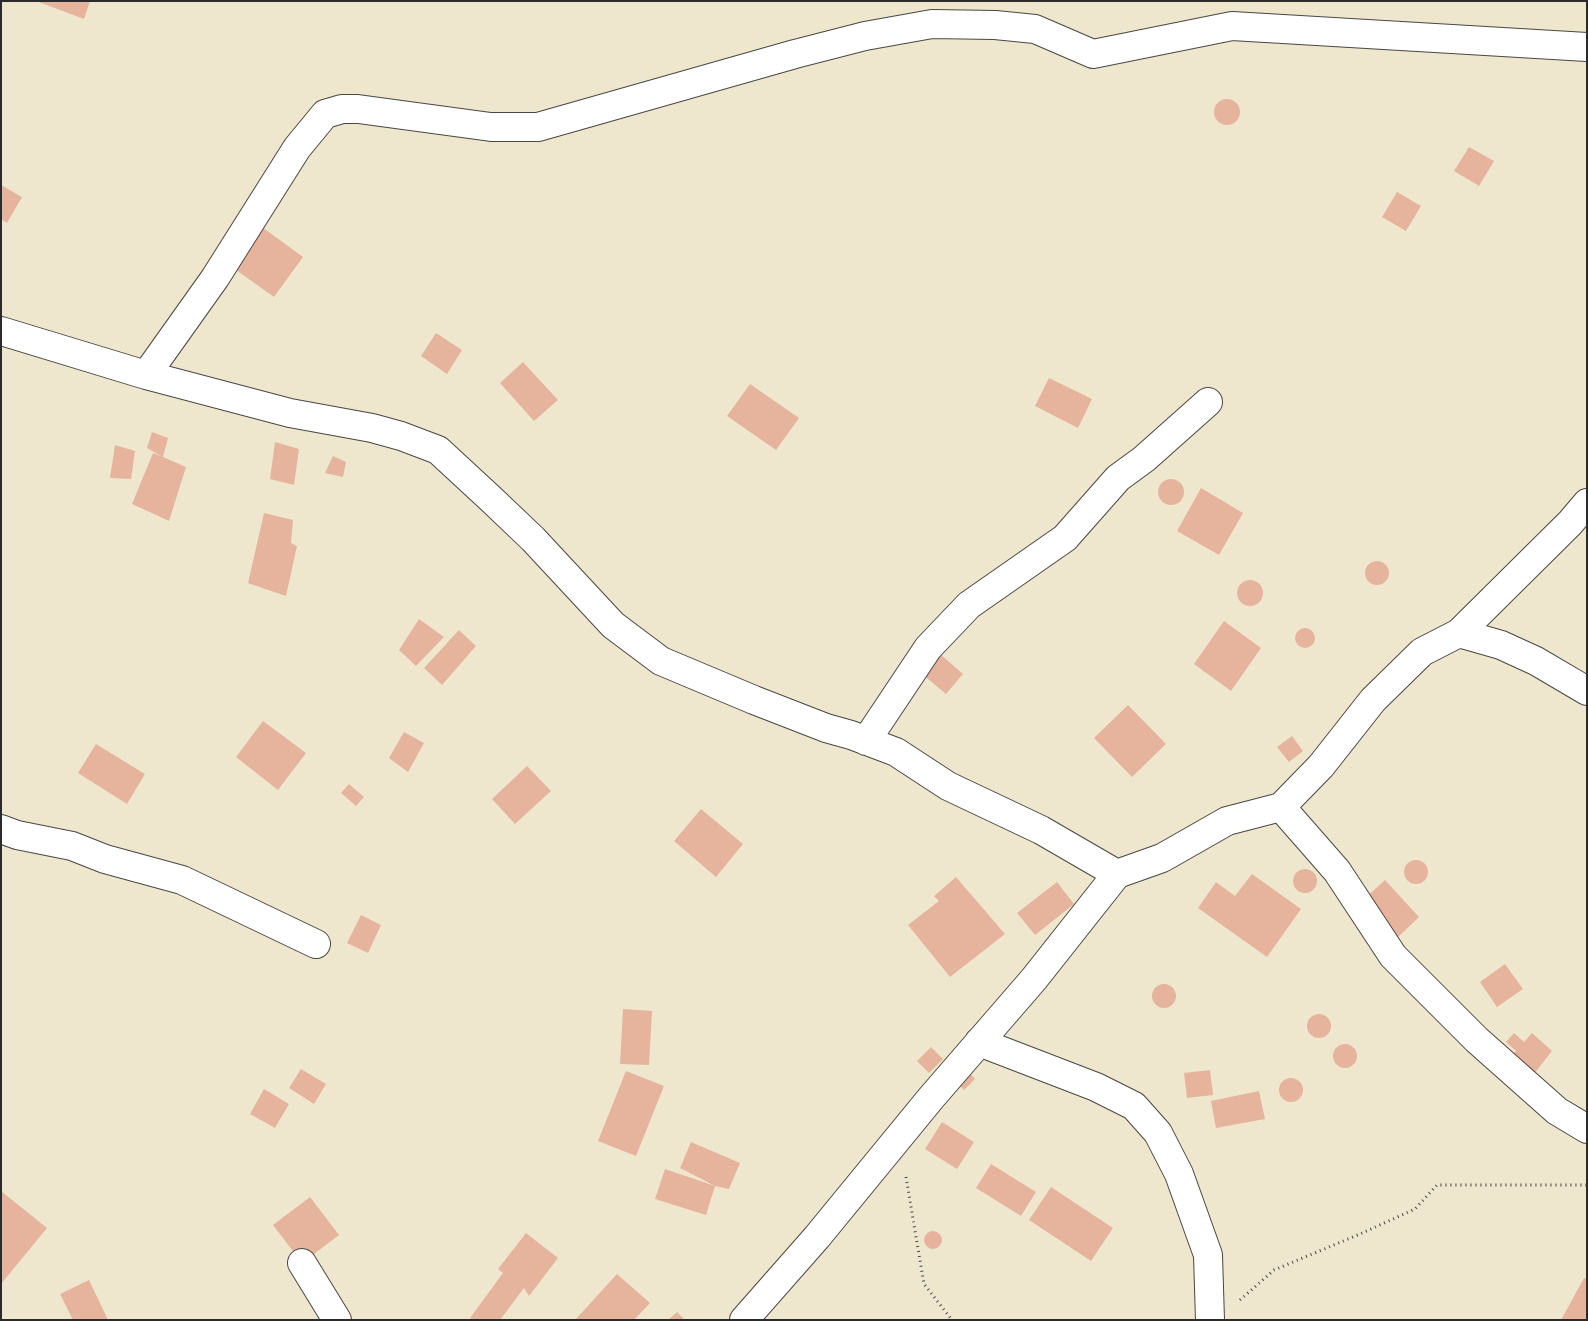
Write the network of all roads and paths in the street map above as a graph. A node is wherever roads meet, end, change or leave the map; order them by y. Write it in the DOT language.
graph roads {
  1 [pos="1587,47"];
  2 [pos="1,332"];
  3 [pos="146,375"];
  4 [pos="1208,402"];
  5 [pos="1587,503"];
  6 [pos="1459,633"];
  7 [pos="1587,691"];
  8 [pos="866,741"];
  9 [pos="1281,807"];
  10 [pos="1,829"];
  11 [pos="1117,874"];
  12 [pos="316,944"];
  13 [pos="979,1042"];
  14 [pos="1587,1129"];
  15 [pos="898,1138"];
  16 [pos="1587,1185"];
  17 [pos="302,1263"];
  18 [pos="1239,1301"];
  19 [pos="337,1320"];
  20 [pos="744,1320"];
  21 [pos="952,1320"];
  22 [pos="1210,1320"];
  1 -- 3 [label="street"];
  2 -- 3 [label="street"];
  3 -- 8 [label="street"];
  4 -- 8 [label="street"];
  5 -- 6 [label="street"];
  6 -- 7 [label="street"];
  6 -- 9 [label="street"];
  8 -- 11 [label="street"];
  9 -- 11 [label="street"];
  9 -- 14 [label="street"];
  10 -- 12 [label="street"];
  11 -- 13 [label="street"];
  13 -- 15 [label="street"];
  13 -- 22 [label="street"];
  15 -- 20 [label="street"];
  15 -- 21 [label="path"];
  16 -- 18 [label="path"];
  17 -- 19 [label="street"];
}
